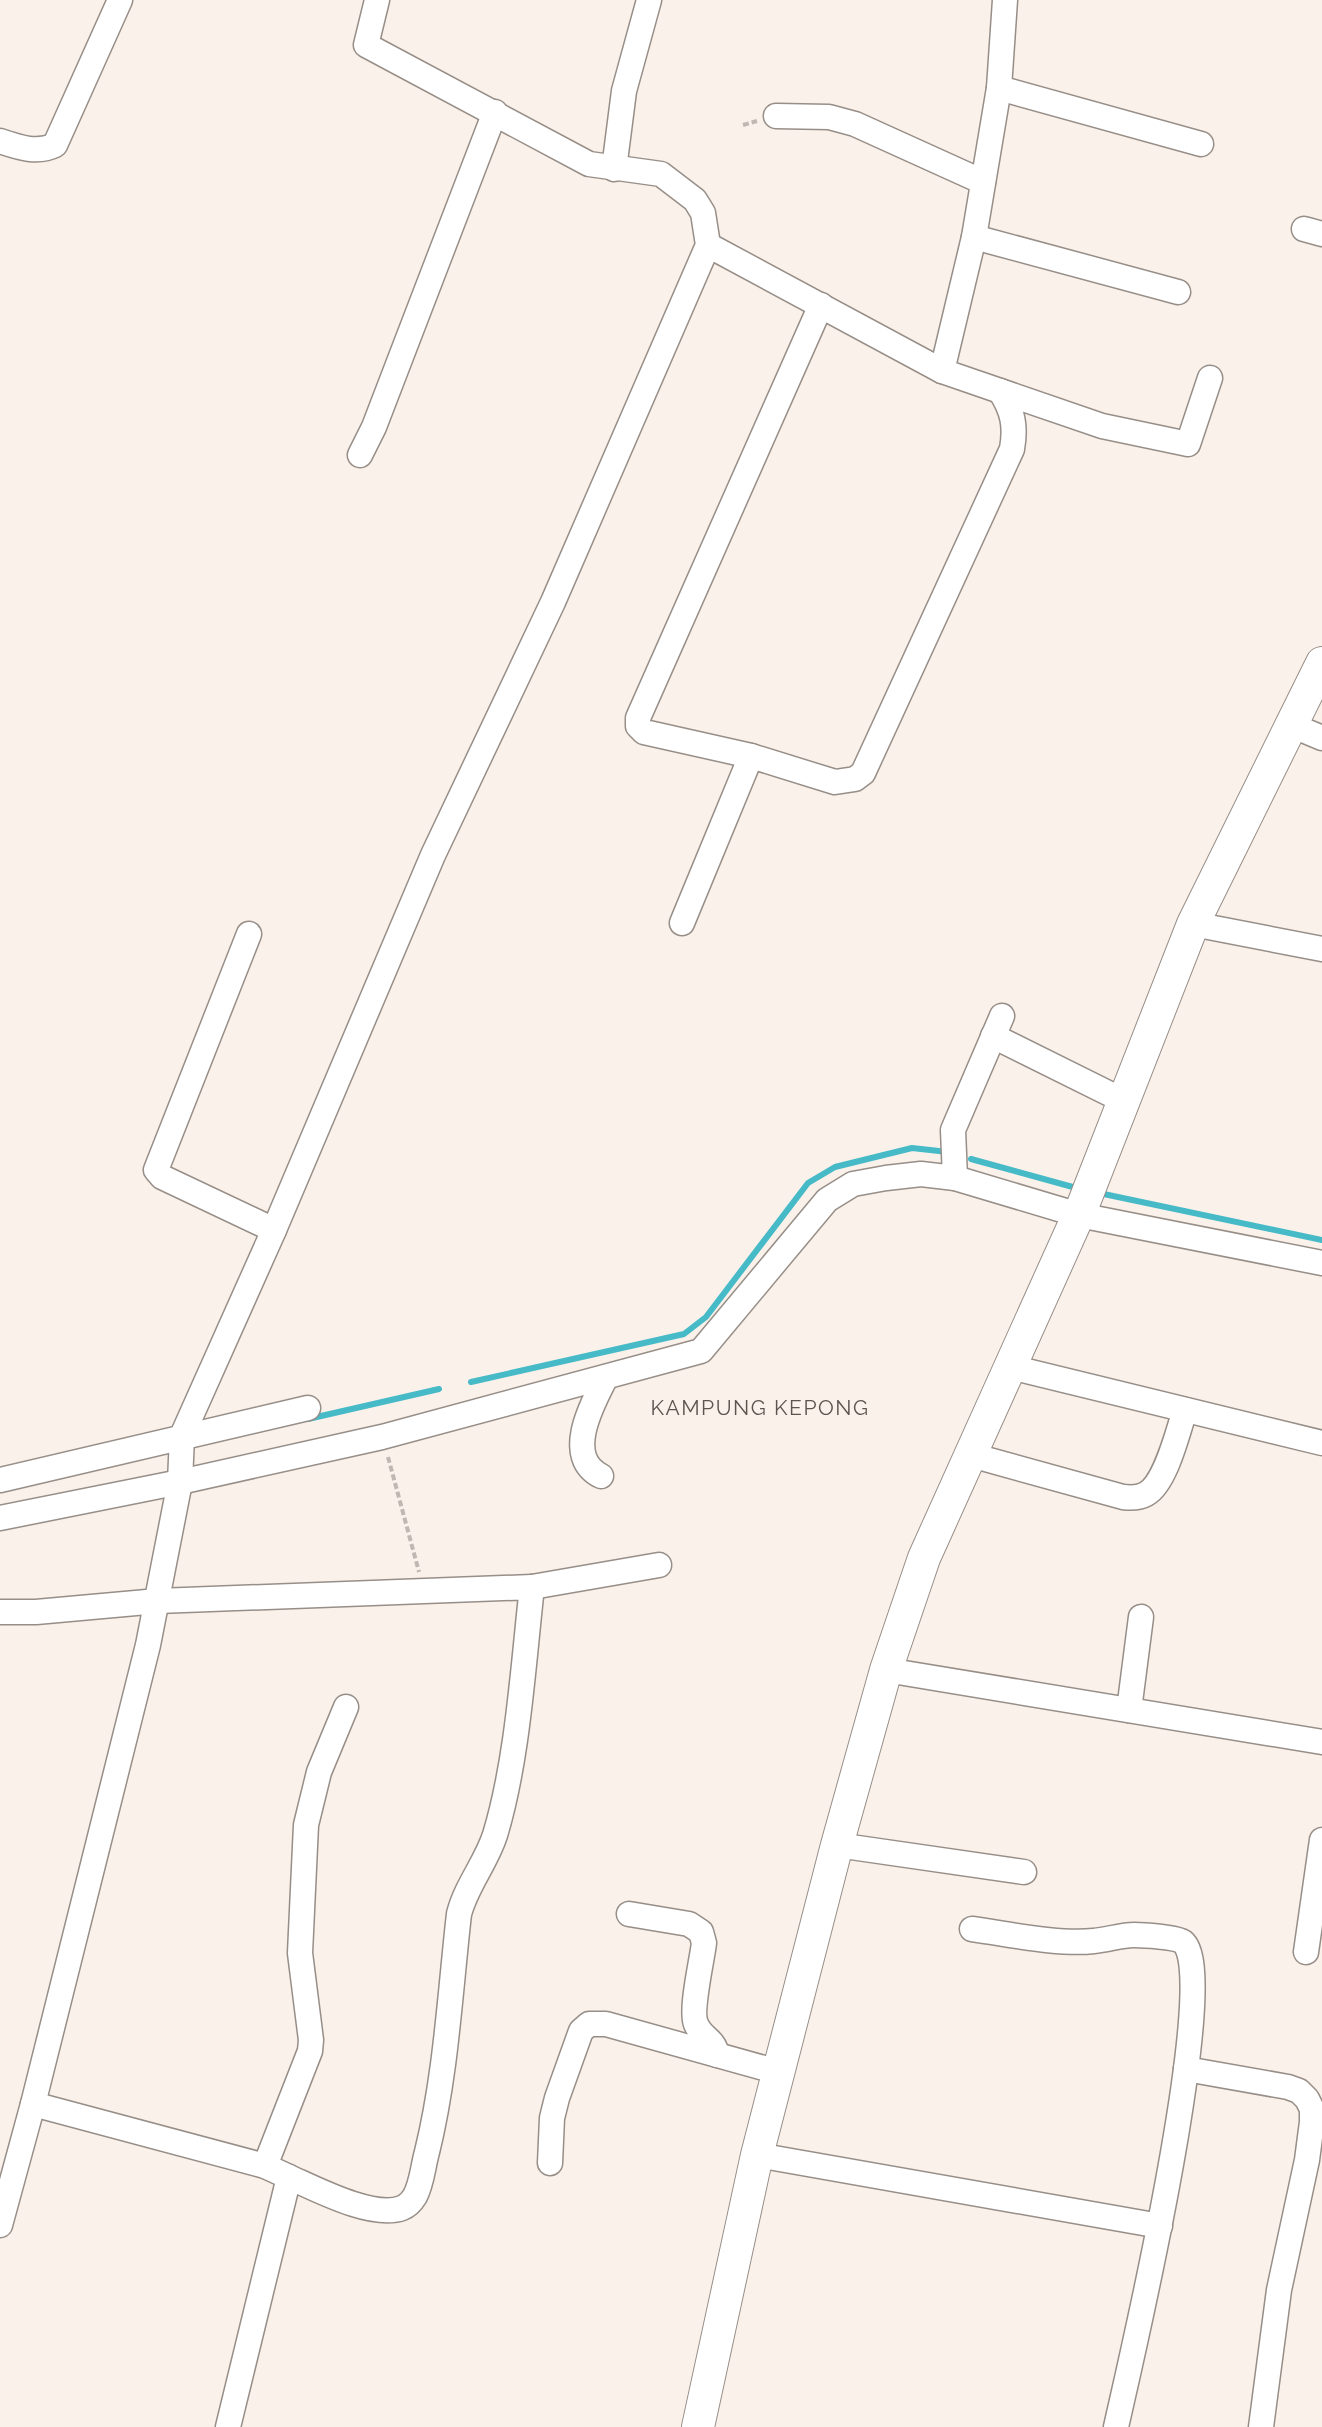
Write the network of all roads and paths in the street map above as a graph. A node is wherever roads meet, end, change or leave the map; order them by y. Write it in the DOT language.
graph roads {
  1 [pos="120,0"];
  2 [pos="377,0"];
  3 [pos="649,0"];
  4 [pos="1005,0"];
  5 [pos="999,88"];
  6 [pos="495,112"];
  7 [pos="776,116"];
  8 [pos="0,141"];
  9 [pos="1201,144"];
  10 [pos="614,169"];
  11 [pos="983,182"];
  12 [pos="974,237"];
  13 [pos="708,245"];
  14 [pos="1178,292"];
  15 [pos="821,305"];
  16 [pos="942,371"];
  17 [pos="1210,378"];
  18 [pos="1000,391"];
  19 [pos="360,455"];
  20 [pos="1322,663"];
  21 [pos="1291,725"];
  22 [pos="1322,738"];
  23 [pos="752,756"];
  24 [pos="682,923"];
  25 [pos="1193,924"];
  26 [pos="249,934"];
  27 [pos="1322,949"];
  28 [pos="1124,1101"];
  29 [pos="955,1178"];
  30 [pos="1081,1210"];
  31 [pos="274,1230"];
  32 [pos="1322,1263"];
  33 [pos="1010,1367"];
  34 [pos="606,1377"];
  35 [pos="308,1408"];
  36 [pos="1185,1410"];
  37 [pos="382,1437"];
  38 [pos="182,1440"];
  39 [pos="1322,1443"];
  40 [pos="971,1455"];
  41 [pos="601,1476"];
  42 [pos="180,1479"];
  43 [pos="0,1480"];
  44 [pos="0,1518"];
  45 [pos="659,1565"];
  46 [pos="532,1587"];
  47 [pos="425,1591"];
  48 [pos="158,1601"];
  49 [pos="0,1612"];
  50 [pos="1141,1617"];
  51 [pos="886,1670"];
  52 [pos="346,1707"];
  53 [pos="1129,1710"];
  54 [pos="1322,1742"];
  55 [pos="1322,1840"];
  56 [pos="837,1845"];
  57 [pos="1024,1872"];
  58 [pos="629,1914"];
  59 [pos="972,1929"];
  60 [pos="1306,1952"];
  61 [pos="717,2055"];
  62 [pos="1186,2069"];
  63 [pos="778,2072"];
  64 [pos="33,2104"];
  65 [pos="757,2155"];
  66 [pos="550,2163"];
  67 [pos="265,2166"];
  68 [pos="289,2177"];
  69 [pos="1312,2181"];
  70 [pos="0,2225"];
  71 [pos="1160,2226"];
  72 [pos="698,2419"];
  73 [pos="228,2427"];
  74 [pos="1116,2427"];
  75 [pos="1261,2427"];
  1 -- 8 [label="street"];
  2 -- 6 [label="street"];
  3 -- 10 [label="street"];
  4 -- 5 [label="street"];
  5 -- 9 [label="street"];
  5 -- 11 [label="street"];
  6 -- 10 [label="street"];
  6 -- 19 [label="street"];
  7 -- 11 [label="street"];
  10 -- 13 [label="street"];
  11 -- 12 [label="street"];
  12 -- 14 [label="street"];
  12 -- 16 [label="street"];
  13 -- 15 [label="street"];
  13 -- 31 [label="street"];
  15 -- 16 [label="street"];
  15 -- 23 [label="street"];
  16 -- 18 [label="street"];
  17 -- 18 [label="street"];
  18 -- 23 [label="street"];
  20 -- 21 [label="main road"];
  21 -- 22 [label="street"];
  21 -- 25 [label="main road"];
  23 -- 24 [label="street"];
  25 -- 27 [label="street"];
  25 -- 28 [label="main road"];
  26 -- 31 [label="street"];
  28 -- 29 [label="street"];
  28 -- 30 [label="main road"];
  29 -- 30 [label="street"];
  29 -- 34 [label="street"];
  30 -- 32 [label="street"];
  30 -- 33 [label="main road"];
  31 -- 38 [label="street"];
  33 -- 36 [label="street"];
  33 -- 40 [label="main road"];
  34 -- 37 [label="street"];
  34 -- 41 [label="street"];
  35 -- 38 [label="street"];
  36 -- 39 [label="street"];
  36 -- 40 [label="street"];
  37 -- 42 [label="street"];
  37 -- 47 [label="path"];
  38 -- 42 [label="street"];
  38 -- 43 [label="street"];
  40 -- 51 [label="main road"];
  42 -- 44 [label="street"];
  42 -- 48 [label="street"];
  45 -- 46 [label="street"];
  46 -- 47 [label="street"];
  46 -- 68 [label="street"];
  47 -- 48 [label="street"];
  48 -- 49 [label="street"];
  48 -- 64 [label="street"];
  50 -- 53 [label="street"];
  51 -- 53 [label="street"];
  51 -- 56 [label="main road"];
  52 -- 67 [label="street"];
  53 -- 54 [label="street"];
  55 -- 60 [label="street"];
  56 -- 57 [label="street"];
  56 -- 63 [label="main road"];
  58 -- 61 [label="street"];
  59 -- 62 [label="street"];
  61 -- 63 [label="street"];
  61 -- 66 [label="street"];
  62 -- 69 [label="street"];
  62 -- 71 [label="street"];
  63 -- 65 [label="main road"];
  64 -- 67 [label="street"];
  64 -- 70 [label="street"];
  65 -- 71 [label="street"];
  65 -- 72 [label="main road"];
  67 -- 68 [label="street"];
  68 -- 73 [label="street"];
  69 -- 75 [label="street"];
  71 -- 74 [label="street"];
}
